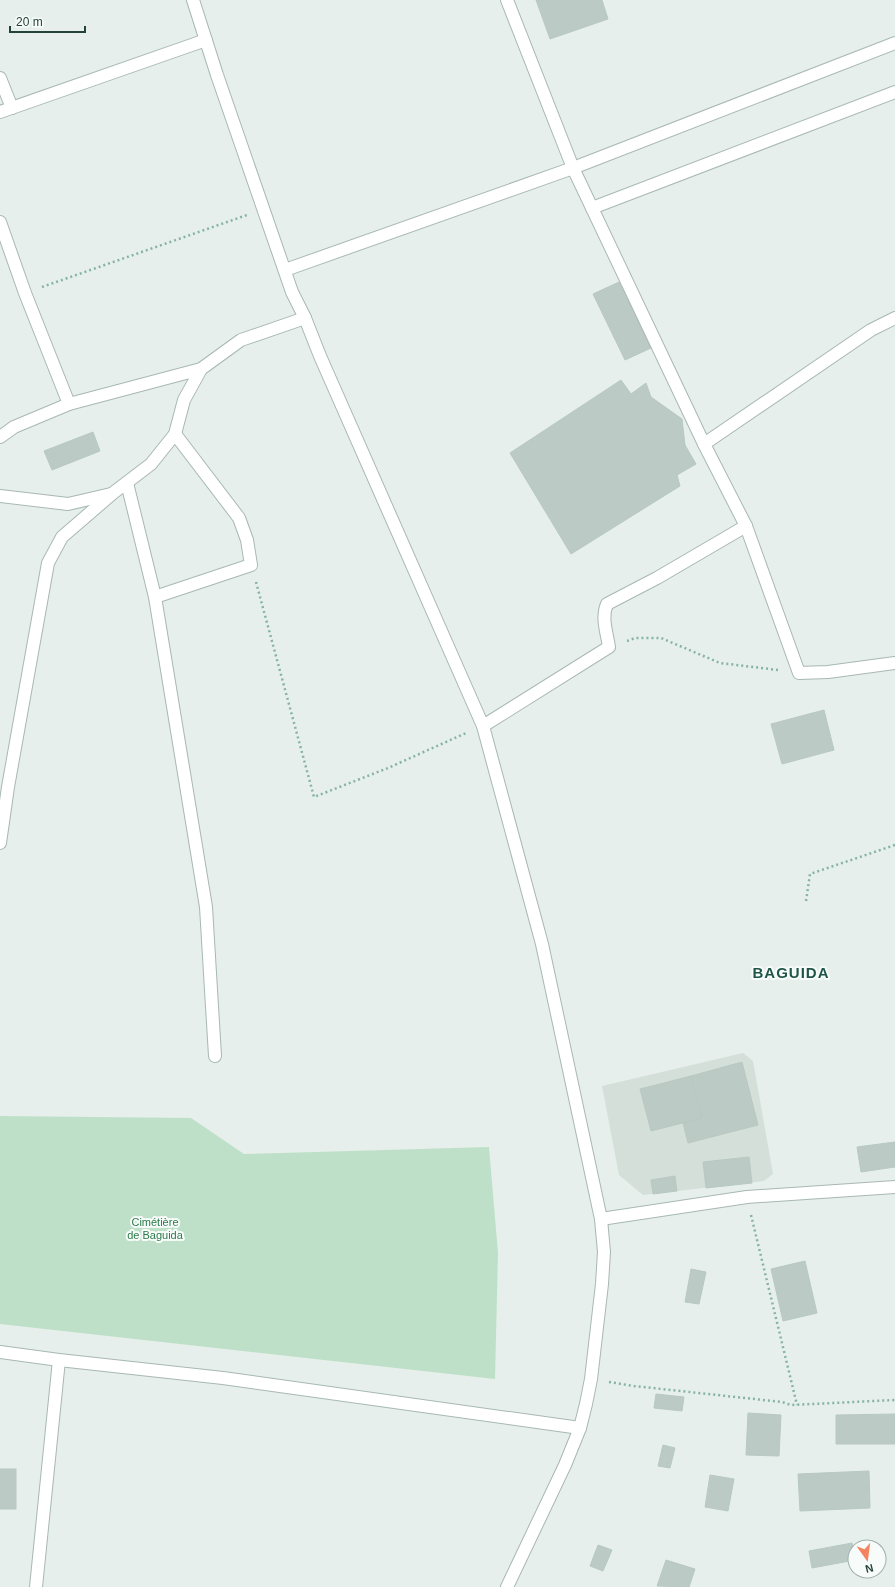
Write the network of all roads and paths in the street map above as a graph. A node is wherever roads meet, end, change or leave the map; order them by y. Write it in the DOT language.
graph roads {
  1 [pos="193,0"];
  2 [pos="507,0"];
  3 [pos="206,40"];
  4 [pos="895,43"];
  5 [pos="0,78"];
  6 [pos="895,92"];
  7 [pos="12,108"];
  8 [pos="0,112"];
  9 [pos="573,168"];
  10 [pos="592,208"];
  11 [pos="264,209"];
  12 [pos="0,222"];
  13 [pos="285,270"];
  14 [pos="25,293"];
  15 [pos="305,318"];
  16 [pos="895,318"];
  17 [pos="202,369"];
  18 [pos="69,404"];
  19 [pos="175,434"];
  20 [pos="0,437"];
  21 [pos="704,444"];
  22 [pos="127,483"];
  23 [pos="113,493"];
  24 [pos="0,496"];
  25 [pos="746,526"];
  26 [pos="251,564"];
  27 [pos="155,597"];
  28 [pos="609,647"];
  29 [pos="895,663"];
  30 [pos="799,674"];
  31 [pos="482,726"];
  32 [pos="0,843"];
  33 [pos="895,845"];
  34 [pos="806,901"];
  35 [pos="215,1056"];
  36 [pos="895,1187"];
  37 [pos="746,1197"];
  38 [pos="601,1219"];
  39 [pos="0,1352"];
  40 [pos="59,1360"];
  41 [pos="591,1379"];
  42 [pos="895,1400"];
  43 [pos="797,1405"];
  44 [pos="580,1428"];
  45 [pos="36,1587"];
  46 [pos="506,1587"];
  1 -- 3 [label="street"];
  2 -- 9 [label="street"];
  3 -- 7 [label="street"];
  3 -- 11 [label="street"];
  4 -- 9 [label="street"];
  5 -- 7 [label="street"];
  6 -- 10 [label="street"];
  7 -- 8 [label="street"];
  9 -- 10 [label="street"];
  9 -- 13 [label="street"];
  10 -- 21 [label="street"];
  11 -- 13 [label="street"];
  11 -- 14 [label="path"];
  12 -- 14 [label="street"];
  13 -- 15 [label="street"];
  14 -- 18 [label="street"];
  15 -- 17 [label="street"];
  15 -- 31 [label="street"];
  16 -- 21 [label="street"];
  17 -- 18 [label="street"];
  17 -- 19 [label="street"];
  18 -- 20 [label="street"];
  19 -- 22 [label="street"];
  19 -- 26 [label="street"];
  21 -- 25 [label="street"];
  22 -- 23 [label="street"];
  22 -- 27 [label="street"];
  23 -- 24 [label="street"];
  23 -- 32 [label="street"];
  25 -- 28 [label="street"];
  25 -- 30 [label="street"];
  26 -- 27 [label="street"];
  26 -- 31 [label="path"];
  27 -- 35 [label="street"];
  28 -- 30 [label="path"];
  28 -- 31 [label="street"];
  29 -- 30 [label="street"];
  31 -- 38 [label="street"];
  33 -- 34 [label="path"];
  36 -- 37 [label="street"];
  37 -- 38 [label="street"];
  37 -- 43 [label="path"];
  38 -- 41 [label="street"];
  39 -- 40 [label="street"];
  40 -- 44 [label="street"];
  40 -- 45 [label="street"];
  41 -- 43 [label="path"];
  41 -- 44 [label="street"];
  42 -- 43 [label="path"];
  44 -- 46 [label="street"];
}
